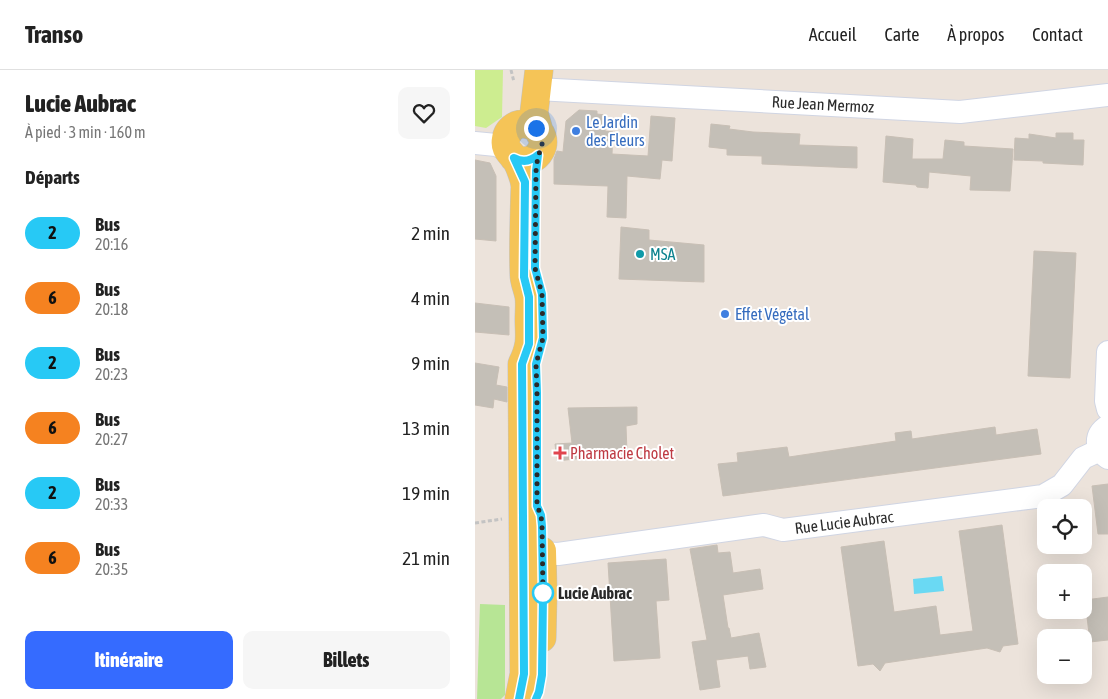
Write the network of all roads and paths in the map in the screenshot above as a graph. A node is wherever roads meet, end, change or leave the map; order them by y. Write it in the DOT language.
graph roads {
  1 [pos="532,76"];
  2 [pos="1108,95"];
  3 [pos="475,143"];
  4 [pos="523,144"];
  5 [pos="1108,352"];
  6 [pos="1108,409"];
  7 [pos="1108,426"];
  8 [pos="1104,454"];
  9 [pos="542,553"];
  10 [pos="519,699"];
  11 [pos="536,699"];
  1 -- 2 [label="street, Rue Jean Mermoz"];
  1 -- 4 [label="main road"];
  3 -- 4 [label="street"];
  4 -- 9 [label="main road"];
  4 -- 10 [label="main road"];
  5 -- 6 [label="street"];
  7 -- 8 [label="street, Rue Lucie Aubrac"];
  8 -- 9 [label="street, Rue Lucie Aubrac"];
  9 -- 11 [label="main road"];
}
